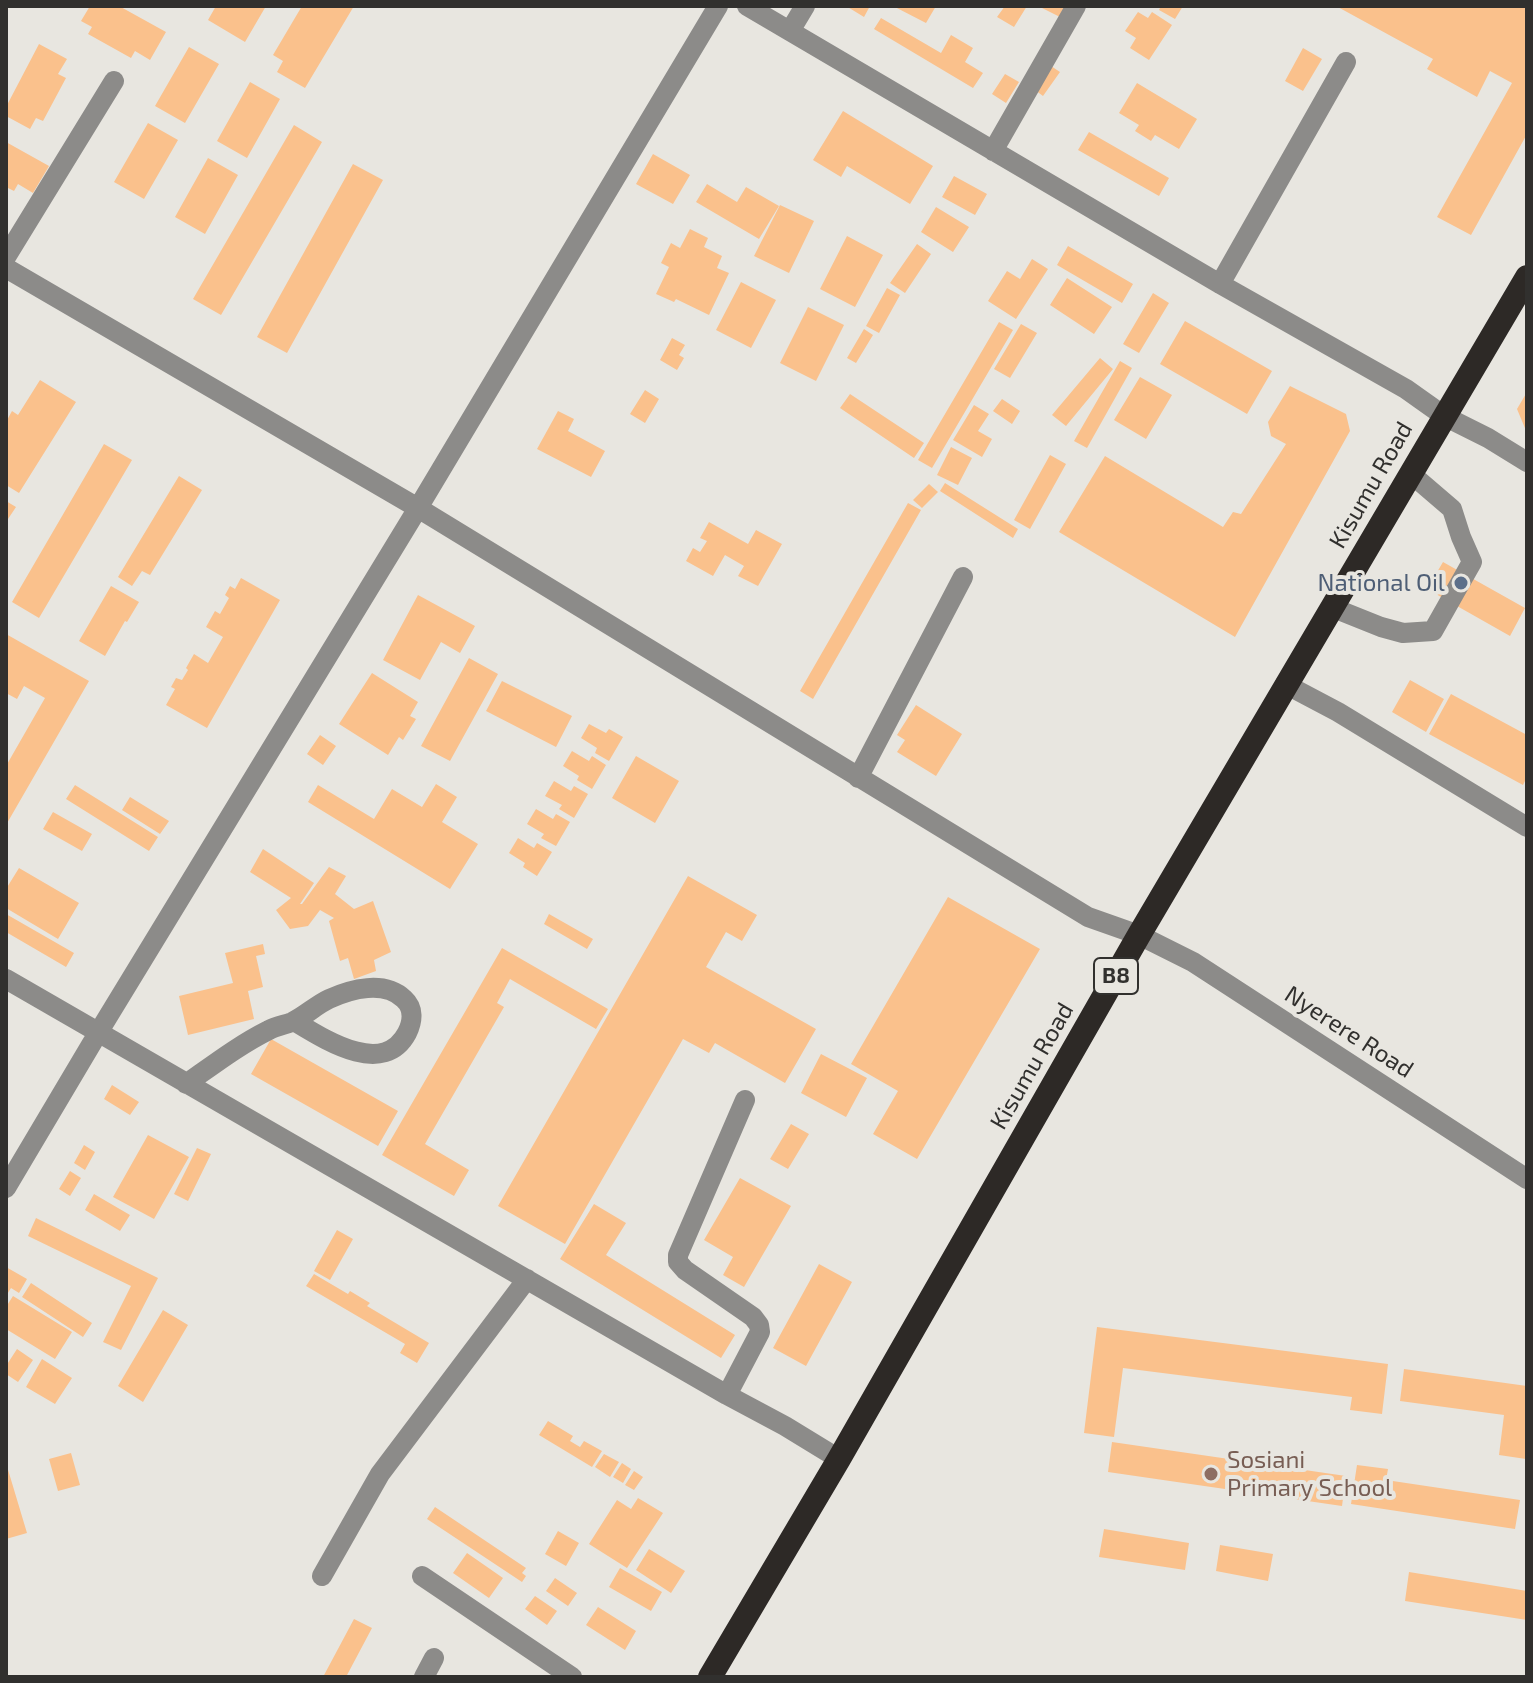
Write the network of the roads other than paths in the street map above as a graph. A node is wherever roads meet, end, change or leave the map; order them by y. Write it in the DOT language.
graph roads {
  1 [pos="718,6"];
  2 [pos="747,6"];
  3 [pos="805,6"];
  4 [pos="1076,6"];
  5 [pos="790,31"];
  6 [pos="1346,62"];
  7 [pos="114,81"];
  8 [pos="993,151"];
  9 [pos="6,257"];
  10 [pos="6,268"];
  11 [pos="1527,277"];
  12 [pos="1220,284"];
  13 [pos="1444,416"];
  14 [pos="1527,462"];
  15 [pos="1410,473"];
  16 [pos="418,508"];
  17 [pos="963,577"];
  18 [pos="1331,607"];
  19 [pos="1285,684"];
  20 [pos="858,778"];
  21 [pos="1527,827"];
  22 [pos="1139,935"];
  23 [pos="6,979"];
  24 [pos="294,1021"];
  25 [pos="98,1033"];
  26 [pos="186,1084"];
  27 [pos="745,1100"];
  28 [pos="1527,1179"];
  29 [pos="6,1188"];
  30 [pos="527,1279"];
  31 [pos="727,1395"];
  32 [pos="839,1459"];
  33 [pos="322,1576"];
  34 [pos="422,1576"];
  35 [pos="434,1658"];
  36 [pos="424,1677"];
  37 [pos="572,1677"];
  38 [pos="710,1677"];
  1 -- 16 [label="street"];
  2 -- 5 [label="street"];
  3 -- 5 [label="street"];
  4 -- 8 [label="street"];
  5 -- 8 [label="street"];
  6 -- 12 [label="street"];
  7 -- 9 [label="street"];
  8 -- 12 [label="street"];
  10 -- 16 [label="street, Nyerere Road"];
  11 -- 13 [label="highway, Kisumu Road / B8"];
  12 -- 13 [label="street"];
  13 -- 14 [label="street"];
  13 -- 15 [label="highway, Kisumu Road / B8"];
  15 -- 18 [label="highway, Kisumu Road / B8"];
  15 -- 18 [label="street"];
  16 -- 20 [label="street, Nyerere Road"];
  16 -- 25 [label="street"];
  17 -- 20 [label="street"];
  18 -- 19 [label="highway, Kisumu Road / B8"];
  19 -- 21 [label="street"];
  19 -- 22 [label="highway, Kisumu Road / B8"];
  20 -- 22 [label="street, Nyerere Road"];
  22 -- 28 [label="street, Nyerere Road"];
  22 -- 32 [label="highway, Kisumu Road / B8"];
  23 -- 25 [label="street"];
  24 -- 24 [label="street"];
  24 -- 26 [label="street"];
  25 -- 26 [label="street"];
  25 -- 29 [label="street"];
  26 -- 30 [label="street"];
  27 -- 31 [label="street"];
  30 -- 31 [label="street"];
  30 -- 33 [label="street"];
  31 -- 32 [label="street"];
  32 -- 38 [label="highway, Kisumu Road / B8"];
  34 -- 37 [label="street"];
  35 -- 36 [label="street"];
}
